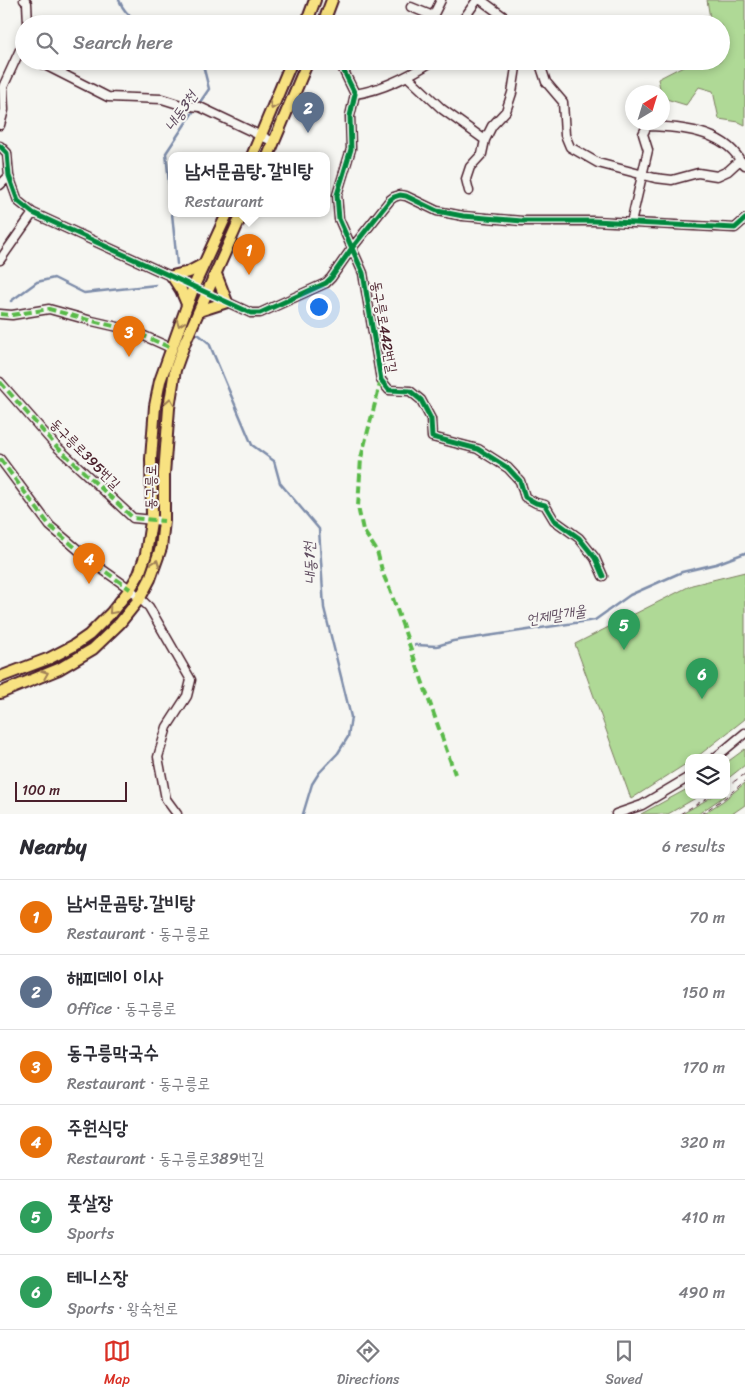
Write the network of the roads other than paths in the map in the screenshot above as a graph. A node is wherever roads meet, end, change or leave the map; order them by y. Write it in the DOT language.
graph roads {
  1 [pos="315,0"];
  2 [pos="332,0"];
  3 [pos="441,0"];
  4 [pos="477,0"];
  5 [pos="481,0"];
  6 [pos="29,1"];
  7 [pos="411,7"];
  8 [pos="28,15"];
  9 [pos="309,15"];
  10 [pos="326,15"];
  11 [pos="423,15"];
  12 [pos="434,15"];
  13 [pos="466,15"];
  14 [pos="502,15"];
  15 [pos="15,64"];
  16 [pos="55,70"];
  17 [pos="288,70"];
  18 [pos="304,70"];
  19 [pos="343,70"];
  20 [pos="419,70"];
  21 [pos="516,70"];
  22 [pos="542,70"];
  23 [pos="408,77"];
  24 [pos="355,94"];
  25 [pos="0,126"];
  26 [pos="261,136"];
  27 [pos="485,140"];
  28 [pos="274,142"];
  29 [pos="0,146"];
  30 [pos="254,152"];
  31 [pos="270,152"];
  32 [pos="743,163"];
  33 [pos="643,175"];
  34 [pos="9,176"];
  35 [pos="0,184"];
  36 [pos="469,191"];
  37 [pos="33,213"];
  38 [pos="226,217"];
  39 [pos="241,217"];
  40 [pos="745,219"];
  41 [pos="631,223"];
  42 [pos="352,248"];
  43 [pos="0,260"];
  44 [pos="204,264"];
  45 [pos="216,274"];
  46 [pos="172,276"];
  47 [pos="194,286"];
  48 [pos="207,294"];
  49 [pos="227,302"];
  50 [pos="188,304"];
  51 [pos="199,311"];
  52 [pos="0,314"];
  53 [pos="171,348"];
  54 [pos="0,382"];
  55 [pos="0,458"];
  56 [pos="151,520"];
  57 [pos="164,521"];
  58 [pos="603,576"];
  59 [pos="130,589"];
  60 [pos="140,598"];
  61 [pos="0,677"];
  62 [pos="0,692"];
  63 [pos="745,733"];
  64 [pos="720,754"];
  65 [pos="685,779"];
  66 [pos="177,814"];
  67 [pos="616,814"];
  1 -- 9 [label="main road"];
  2 -- 10 [label="main road"];
  3 -- 12 [label="street"];
  4 -- 13 [label="street"];
  5 -- 14 [label="street"];
  6 -- 8 [label="street"];
  7 -- 11 [label="street"];
  15 -- 25 [label="street"];
  16 -- 26 [label="street"];
  17 -- 26 [label="main road, one-way"];
  18 -- 28 [label="main road"];
  19 -- 24 [label="street"];
  20 -- 23 [label="street"];
  21 -- 27 [label="street"];
  22 -- 33 [label="street"];
  23 -- 24 [label="street"];
  23 -- 27 [label="street"];
  24 -- 42 [label="street, 동구릉로442번길"];
  26 -- 28 [label="street"];
  26 -- 30 [label="main road"];
  27 -- 36 [label="street"];
  28 -- 31 [label="main road"];
  29 -- 34 [label="street"];
  32 -- 33 [label="street"];
  32 -- 33 [label="street"];
  33 -- 41 [label="street"];
  34 -- 35 [label="street"];
  34 -- 37 [label="street"];
  37 -- 43 [label="street"];
  37 -- 46 [label="street"];
  38 -- 44 [label="main road, 동구릉로"];
  39 -- 45 [label="main road, 동구릉로"];
  40 -- 41 [label="street"];
  41 -- 42 [label="street"];
  42 -- 49 [label="street"];
  42 -- 58 [label="street, 동구릉로442번길"];
  44 -- 46 [label="main road"];
  44 -- 47 [label="main road, 동구릉로"];
  45 -- 48 [label="main road, 동구릉로"];
  45 -- 49 [label="main road"];
  46 -- 47 [label="street"];
  46 -- 50 [label="main road"];
  47 -- 48 [label="street"];
  47 -- 50 [label="main road, 동구릉로"];
  48 -- 49 [label="street"];
  48 -- 51 [label="main road, 동구릉로"];
  49 -- 51 [label="main road"];
  50 -- 53 [label="main road, 동구릉로, one-way"];
  57 -- 51 [label="main road, 동구릉로, one-way"];
  52 -- 53 [label="street"];
  53 -- 56 [label="main road, 동구릉로"];
  54 -- 56 [label="street, 동구릉로395번길"];
  55 -- 59 [label="street"];
  56 -- 57 [label="street, 동구릉로395번길"];
  56 -- 59 [label="main road, 동구릉로"];
  60 -- 57 [label="main road, 동구릉로, one-way"];
  59 -- 60 [label="street"];
  59 -- 61 [label="main road, 동구릉로, one-way"];
  62 -- 60 [label="main road, 동구릉로, one-way"];
  60 -- 66 [label="street"];
  63 -- 64 [label="street"];
  65 -- 67 [label="street"];
}
